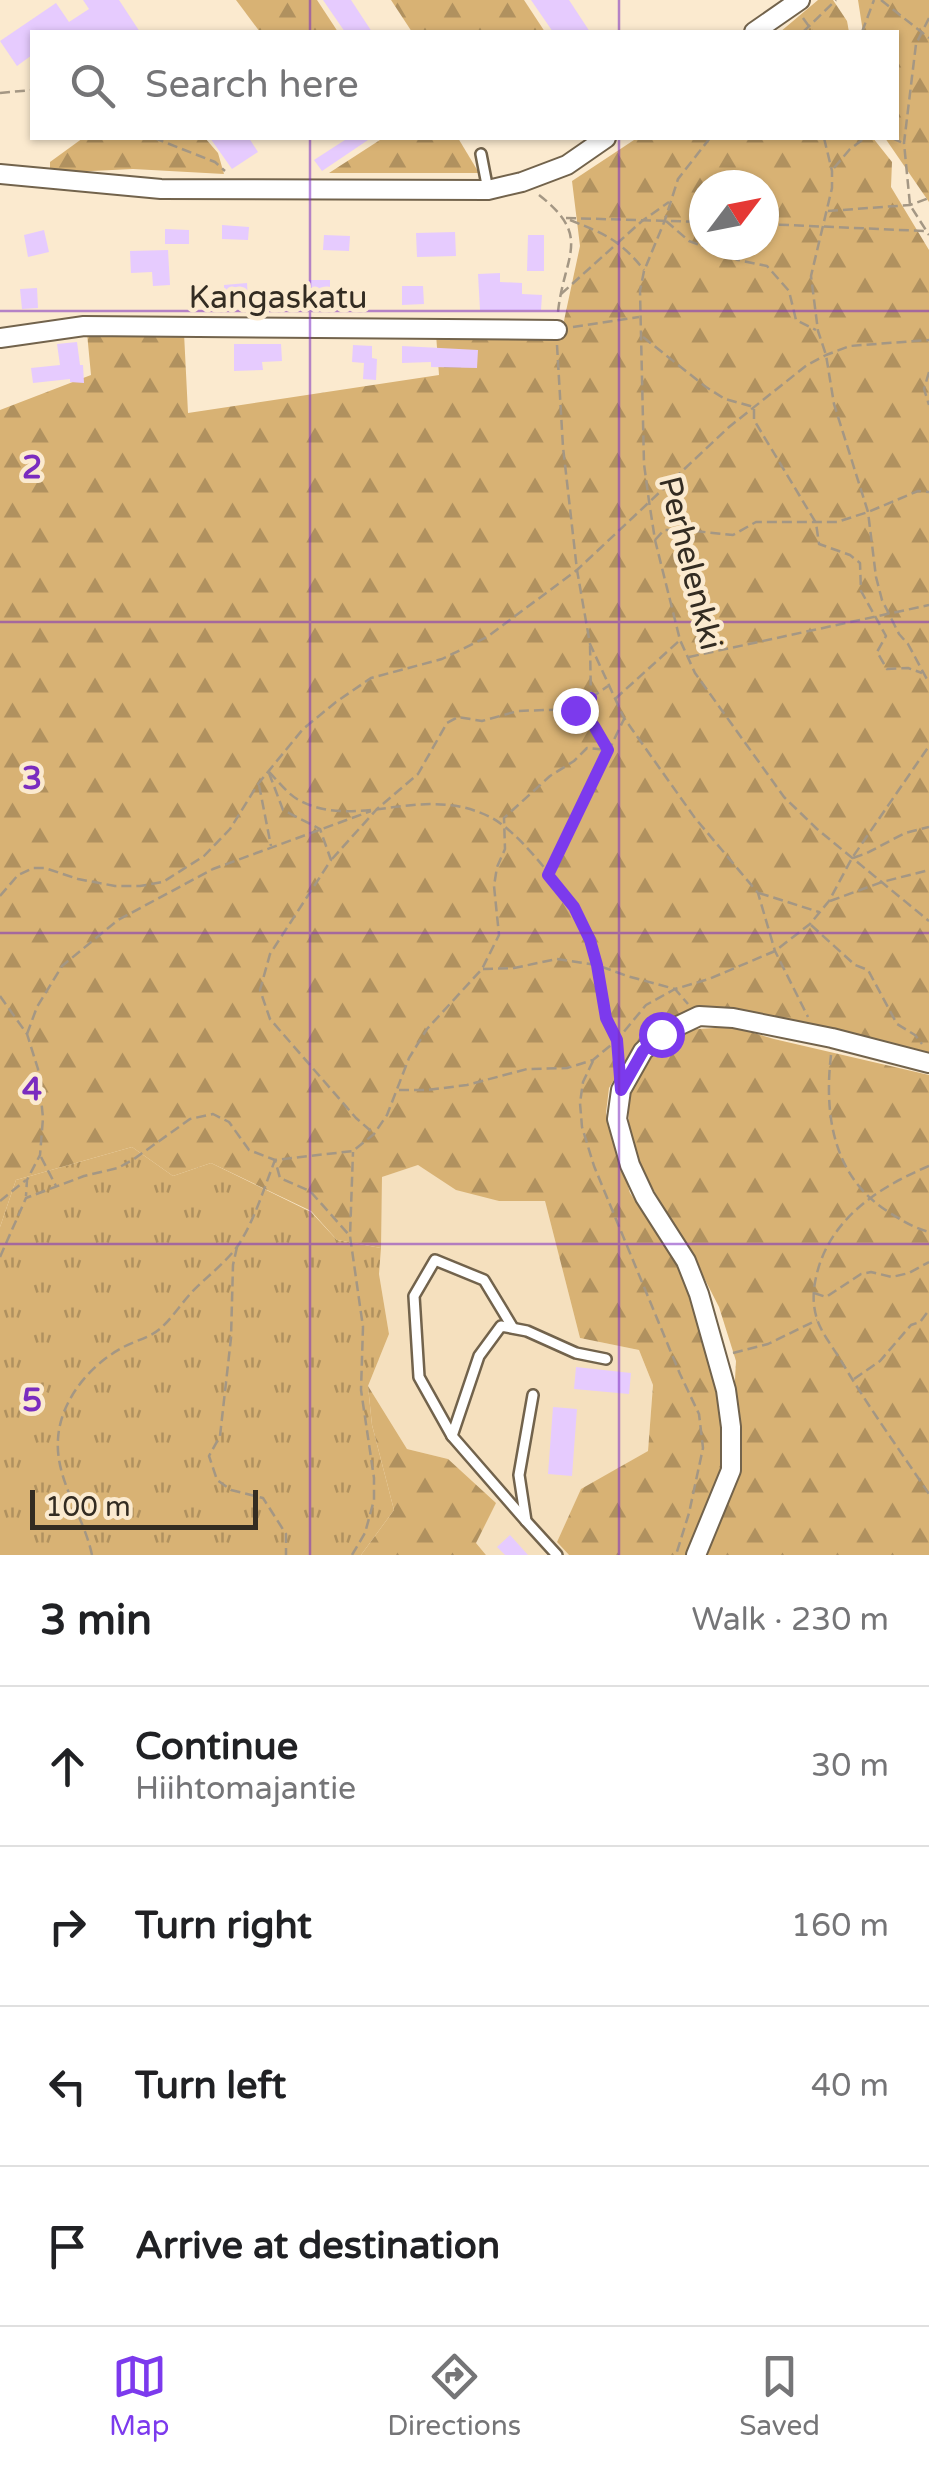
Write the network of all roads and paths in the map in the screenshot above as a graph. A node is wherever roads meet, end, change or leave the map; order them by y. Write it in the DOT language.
graph roads {
  1 [pos="800,0"];
  2 [pos="836,0"];
  3 [pos="874,0"];
  4 [pos="881,0"];
  5 [pos="929,18"];
  6 [pos="808,27"];
  7 [pos="757,30"];
  8 [pos="805,30"];
  9 [pos="811,30"];
  10 [pos="863,30"];
  11 [pos="922,31"];
  12 [pos="929,38"];
  13 [pos="30,90"];
  14 [pos="0,93"];
  15 [pos="159,140"];
  16 [pos="603,140"];
  17 [pos="708,140"];
  18 [pos="824,140"];
  19 [pos="863,140"];
  20 [pos="896,140"];
  21 [pos="904,144"];
  22 [pos="481,154"];
  23 [pos="224,171"];
  24 [pos="832,171"];
  25 [pos="0,174"];
  26 [pos="522,182"];
  27 [pos="488,190"];
  28 [pos="929,198"];
  29 [pos="670,202"];
  30 [pos="910,204"];
  31 [pos="828,210"];
  32 [pos="564,218"];
  33 [pos="644,220"];
  34 [pos="665,220"];
  35 [pos="689,221"];
  36 [pos="779,225"];
  37 [pos="823,227"];
  38 [pos="927,233"];
  39 [pos="617,243"];
  40 [pos="644,271"];
  41 [pos="560,295"];
  42 [pos="640,316"];
  43 [pos="556,330"];
  44 [pos="818,331"];
  45 [pos="641,335"];
  46 [pos="0,338"];
  47 [pos="929,340"];
  48 [pos="826,355"];
  49 [pos="929,372"];
  50 [pos="929,405"];
  51 [pos="754,407"];
  52 [pos="929,492"];
  53 [pos="649,501"];
  54 [pos="868,512"];
  55 [pos="816,523"];
  56 [pos="655,540"];
  57 [pos="577,570"];
  58 [pos="929,604"];
  59 [pos="891,614"];
  60 [pos="875,618"];
  61 [pos="680,640"];
  62 [pos="590,644"];
  63 [pos="688,657"];
  64 [pos="923,674"];
  65 [pos="929,683"];
  66 [pos="608,686"];
  67 [pos="591,698"];
  68 [pos="615,700"];
  69 [pos="624,718"];
  70 [pos="929,746"];
  71 [pos="608,750"];
  72 [pos="268,771"];
  73 [pos="258,784"];
  74 [pos="377,809"];
  75 [pos="929,827"];
  76 [pos="320,828"];
  77 [pos="506,828"];
  78 [pos="272,848"];
  79 [pos="852,858"];
  80 [pos="331,860"];
  81 [pos="929,870"];
  82 [pos="548,875"];
  83 [pos="882,882"];
  84 [pos="758,893"];
  85 [pos="1,894"];
  86 [pos="830,901"];
  87 [pos="820,913"];
  88 [pos="929,921"];
  89 [pos="810,924"];
  90 [pos="775,950"];
  91 [pos="597,965"];
  92 [pos="482,968"];
  93 [pos="674,989"];
  94 [pos="0,996"];
  95 [pos="26,1034"];
  96 [pos="811,1034"];
  97 [pos="832,1038"];
  98 [pos="617,1040"];
  99 [pos="929,1050"];
  100 [pos="594,1060"];
  101 [pos="929,1063"];
  102 [pos="397,1090"];
  103 [pos="621,1090"];
  104 [pos="374,1134"];
  105 [pos="353,1150"];
  106 [pos="40,1155"];
  107 [pos="274,1160"];
  108 [pos="929,1166"];
  109 [pos="27,1180"];
  110 [pos="57,1187"];
  111 [pos="26,1198"];
  112 [pos="868,1199"];
  113 [pos="0,1201"];
  114 [pos="929,1232"];
  115 [pos="350,1236"];
  116 [pos="238,1246"];
  117 [pos="0,1256"];
  118 [pos="929,1262"];
  119 [pos="812,1292"];
  120 [pos="929,1310"];
  121 [pos="817,1320"];
  122 [pos="512,1328"];
  123 [pos="717,1357"];
  124 [pos="606,1359"];
  125 [pos="853,1380"];
  126 [pos="533,1395"];
  127 [pos="452,1436"];
  128 [pos="929,1494"];
  129 [pos="526,1521"];
  130 [pos="92,1555"];
  131 [pos="286,1555"];
  132 [pos="352,1555"];
  133 [pos="557,1555"];
  134 [pos="676,1555"];
  135 [pos="696,1555"];
  1 -- 7 [label="street"];
  2 -- 6 [label="path"];
  3 -- 10 [label="path"];
  4 -- 11 [label="path"];
  5 -- 11 [label="path"];
  6 -- 8 [label="path"];
  6 -- 9 [label="path"];
  11 -- 12 [label="path"];
  11 -- 21 [label="path"];
  13 -- 14 [label="path"];
  15 -- 23 [label="path"];
  16 -- 26 [label="street"];
  17 -- 29 [label="path, Perhelenkki"];
  18 -- 24 [label="path"];
  19 -- 24 [label="path"];
  20 -- 21 [label="path"];
  21 -- 30 [label="path"];
  22 -- 27 [label="lane"];
  24 -- 31 [label="path"];
  25 -- 27 [label="street"];
  26 -- 27 [label="street"];
  26 -- 32 [label="path"];
  28 -- 30 [label="path"];
  29 -- 33 [label="path"];
  29 -- 34 [label="path, Perhelenkki"];
  30 -- 31 [label="path"];
  30 -- 38 [label="path"];
  31 -- 37 [label="path"];
  32 -- 33 [label="path"];
  32 -- 39 [label="path"];
  32 -- 41 [label="path"];
  33 -- 34 [label="path"];
  33 -- 39 [label="path"];
  34 -- 35 [label="path"];
  34 -- 40 [label="path, Perhelenkki"];
  34 -- 44 [label="path"];
  36 -- 37 [label="path"];
  37 -- 38 [label="path"];
  37 -- 44 [label="path"];
  39 -- 40 [label="path"];
  39 -- 41 [label="path"];
  40 -- 42 [label="path, Perhelenkki"];
  41 -- 43 [label="path"];
  42 -- 43 [label="path"];
  42 -- 45 [label="path, Perhelenkki"];
  43 -- 46 [label="street, Kangaskatu"];
  43 -- 57 [label="path"];
  44 -- 48 [label="path"];
  45 -- 51 [label="path"];
  45 -- 53 [label="path, Perhelenkki"];
  47 -- 48 [label="path"];
  48 -- 51 [label="path"];
  48 -- 54 [label="path"];
  49 -- 50 [label="path"];
  51 -- 53 [label="path"];
  51 -- 55 [label="path"];
  52 -- 54 [label="path"];
  53 -- 56 [label="path, Perhelenkki"];
  53 -- 57 [label="path"];
  54 -- 55 [label="path"];
  54 -- 59 [label="path"];
  55 -- 56 [label="path"];
  55 -- 60 [label="path"];
  56 -- 61 [label="path, Perhelenkki"];
  57 -- 62 [label="path"];
  57 -- 72 [label="path"];
  58 -- 59 [label="path"];
  59 -- 60 [label="path"];
  59 -- 64 [label="path"];
  60 -- 63 [label="path"];
  60 -- 64 [label="path"];
  61 -- 63 [label="path, Perhelenkki"];
  61 -- 68 [label="path"];
  62 -- 66 [label="path"];
  62 -- 67 [label="path"];
  63 -- 79 [label="path, Perhelenkki"];
  64 -- 65 [label="path"];
  66 -- 67 [label="path"];
  66 -- 68 [label="path"];
  67 -- 71 [label="path"];
  67 -- 74 [label="path"];
  68 -- 69 [label="path"];
  69 -- 71 [label="path"];
  69 -- 84 [label="path"];
  70 -- 79 [label="path"];
  71 -- 77 [label="path"];
  71 -- 82 [label="path"];
  72 -- 73 [label="path"];
  72 -- 74 [label="path"];
  72 -- 76 [label="path"];
  73 -- 78 [label="path"];
  73 -- 85 [label="path"];
  74 -- 76 [label="path"];
  74 -- 77 [label="path"];
  74 -- 80 [label="path"];
  75 -- 79 [label="path"];
  76 -- 78 [label="path"];
  76 -- 80 [label="path"];
  77 -- 82 [label="path"];
  77 -- 92 [label="path"];
  78 -- 95 [label="path"];
  79 -- 83 [label="path, Perhelenkki"];
  79 -- 86 [label="path"];
  80 -- 104 [label="path"];
  81 -- 83 [label="path"];
  82 -- 91 [label="path"];
  83 -- 86 [label="path"];
  83 -- 88 [label="path, Perhelenkki"];
  84 -- 87 [label="path"];
  84 -- 90 [label="path"];
  86 -- 87 [label="path"];
  87 -- 89 [label="path"];
  89 -- 90 [label="path"];
  89 -- 99 [label="path"];
  90 -- 93 [label="path"];
  90 -- 96 [label="path"];
  91 -- 92 [label="path"];
  91 -- 93 [label="path"];
  91 -- 98 [label="path"];
  92 -- 102 [label="path"];
  93 -- 98 [label="path"];
  94 -- 95 [label="path"];
  95 -- 106 [label="path"];
  96 -- 97 [label="street"];
  96 -- 103 [label="street"];
  97 -- 101 [label="street"];
  97 -- 112 [label="path"];
  98 -- 100 [label="path"];
  98 -- 103 [label="path"];
  100 -- 102 [label="path"];
  100 -- 134 [label="path"];
  102 -- 104 [label="path"];
  103 -- 123 [label="street"];
  104 -- 105 [label="path"];
  105 -- 107 [label="path"];
  105 -- 115 [label="path"];
  106 -- 109 [label="path"];
  106 -- 110 [label="path"];
  107 -- 110 [label="path"];
  107 -- 115 [label="path"];
  107 -- 116 [label="path"];
  108 -- 112 [label="path"];
  109 -- 111 [label="path"];
  109 -- 113 [label="path"];
  110 -- 111 [label="path"];
  111 -- 117 [label="path"];
  112 -- 114 [label="path"];
  112 -- 119 [label="path"];
  115 -- 132 [label="path"];
  116 -- 130 [label="path"];
  116 -- 131 [label="path"];
  118 -- 119 [label="path"];
  119 -- 121 [label="path"];
  120 -- 125 [label="path"];
  121 -- 123 [label="path"];
  121 -- 125 [label="path"];
  122 -- 124 [label="lane"];
  122 -- 127 [label="lane"];
  122 -- 127 [label="lane"];
  123 -- 135 [label="street"];
  125 -- 128 [label="path"];
  126 -- 129 [label="lane"];
  127 -- 129 [label="lane"];
  129 -- 133 [label="lane"];
}
